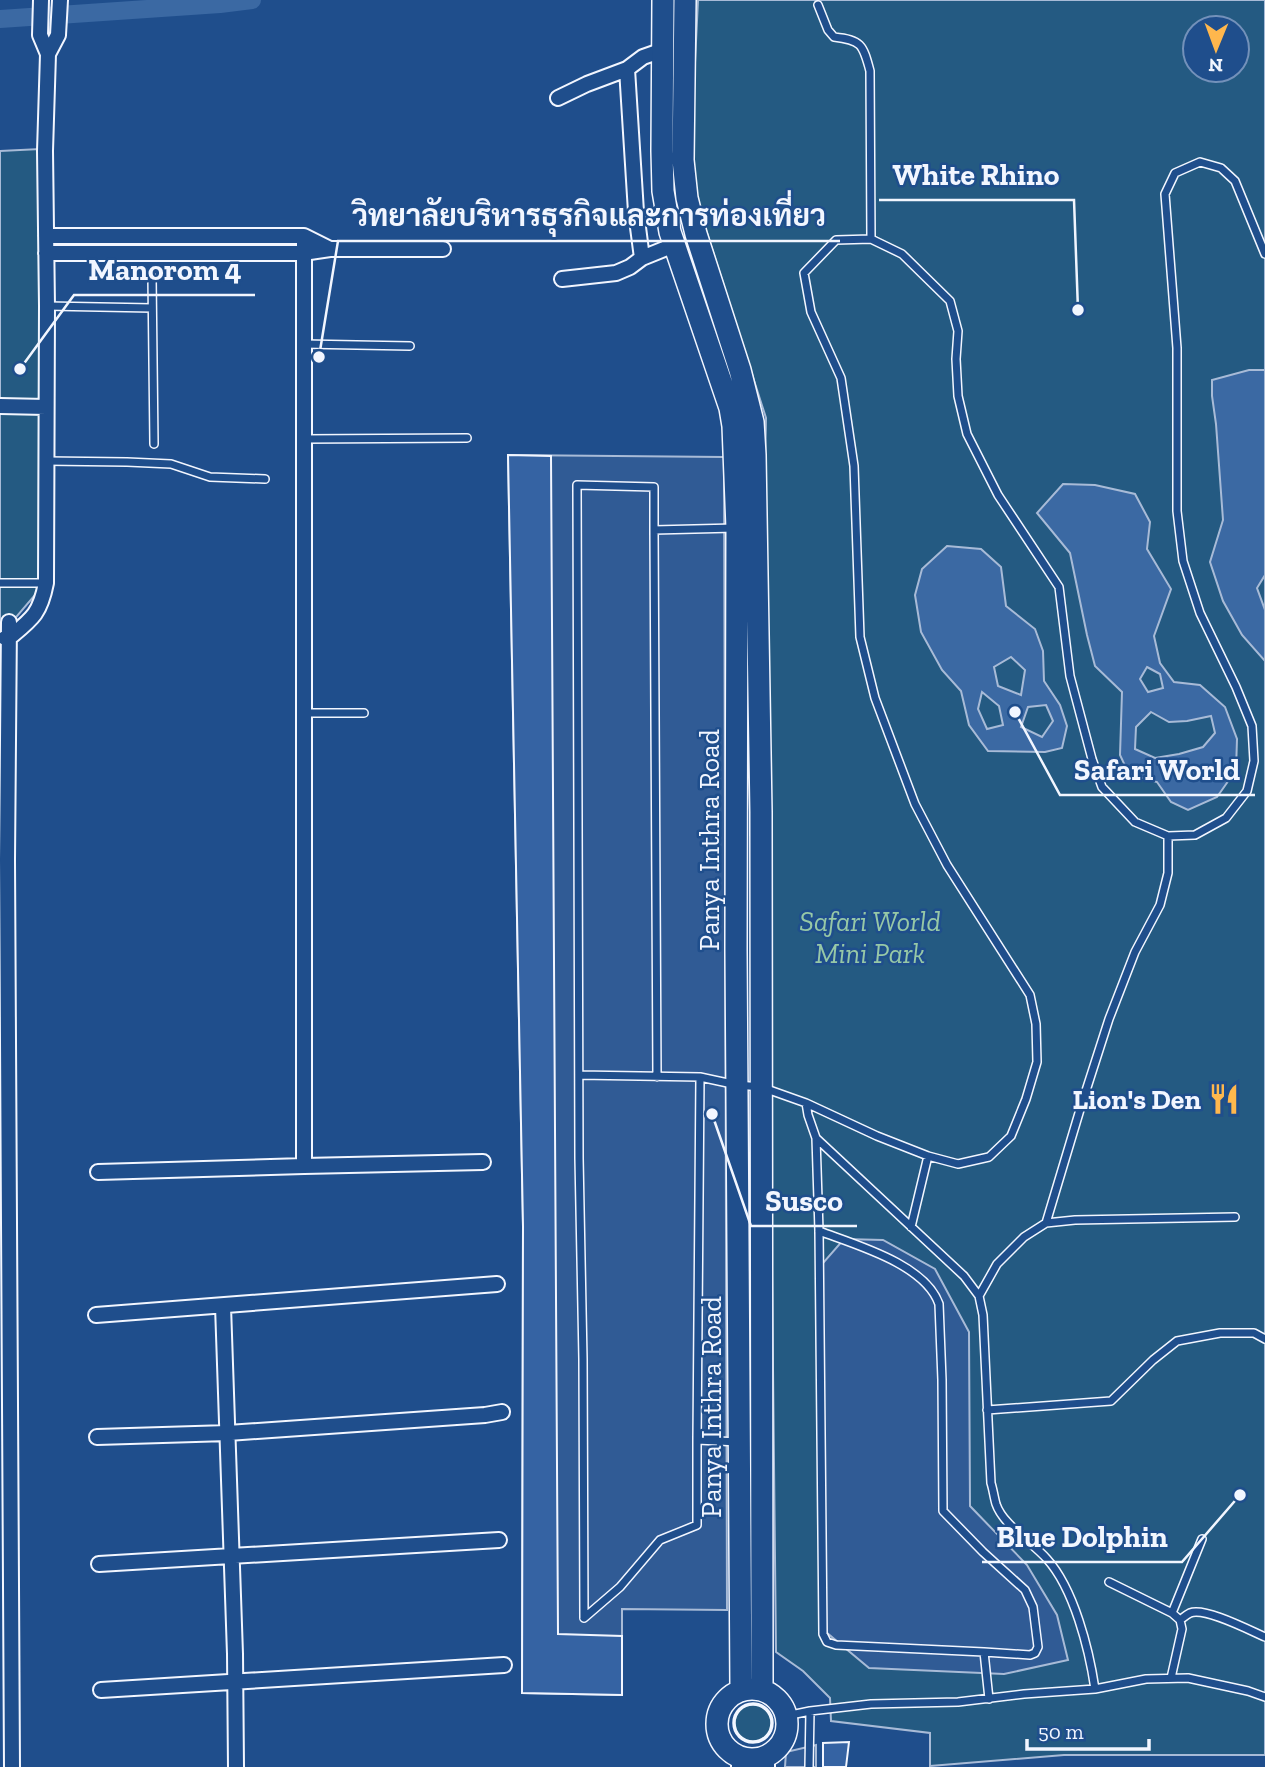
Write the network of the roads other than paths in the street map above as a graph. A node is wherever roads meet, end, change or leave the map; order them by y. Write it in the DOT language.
graph roads {
  1 [pos="41,0"];
  2 [pos="60,0"];
  3 [pos="663,0"];
  4 [pos="685,0"];
  5 [pos="818,5"];
  6 [pos="663,50"];
  7 [pos="48,54"];
  8 [pos="627,69"];
  9 [pos="558,98"];
  10 [pos="46,236"];
  11 [pos="303,236"];
  12 [pos="871,239"];
  13 [pos="674,245"];
  14 [pos="330,249"];
  15 [pos="443,249"];
  16 [pos="46,253"];
  17 [pos="303,253"];
  18 [pos="1265,254"];
  19 [pos="642,258"];
  20 [pos="152,277"];
  21 [pos="562,279"];
  22 [pos="47,306"];
  23 [pos="152,308"];
  24 [pos="302,344"];
  25 [pos="410,346"];
  26 [pos="0,406"];
  27 [pos="46,407"];
  28 [pos="467,438"];
  29 [pos="304,439"];
  30 [pos="154,444"];
  31 [pos="46,461"];
  32 [pos="265,480"];
  33 [pos="747,527"];
  34 [pos="654,530"];
  35 [pos="0,583"];
  36 [pos="46,583"];
  37 [pos="31,620"];
  38 [pos="4,622"];
  39 [pos="5,638"];
  40 [pos="303,713"];
  41 [pos="363,713"];
  42 [pos="1168,836"];
  43 [pos="4,860"];
  44 [pos="579,1075"];
  45 [pos="4,1077"];
  46 [pos="657,1077"];
  47 [pos="700,1077"];
  48 [pos="737,1085"];
  49 [pos="761,1087"];
  50 [pos="806,1103"];
  51 [pos="816,1138"];
  52 [pos="928,1156"];
  53 [pos="483,1162"];
  54 [pos="304,1166"];
  55 [pos="98,1172"];
  56 [pos="1236,1217"];
  57 [pos="1046,1223"];
  58 [pos="911,1227"];
  59 [pos="819,1231"];
  60 [pos="497,1284"];
  61 [pos="4,1295"];
  62 [pos="979,1296"];
  63 [pos="223,1306"];
  64 [pos="96,1315"];
  65 [pos="1265,1339"];
  66 [pos="988,1410"];
  67 [pos="502,1412"];
  68 [pos="228,1433"];
  69 [pos="97,1437"];
  70 [pos="696,1440"];
  71 [pos="739,1443"];
  72 [pos="761,1443"];
  73 [pos="5,1520"];
  74 [pos="1202,1539"];
  75 [pos="499,1540"];
  76 [pos="232,1557"];
  77 [pos="99,1564"];
  78 [pos="1109,1582"];
  79 [pos="1172,1613"];
  80 [pos="1180,1620"];
  81 [pos="1265,1637"];
  82 [pos="984,1652"];
  83 [pos="504,1665"];
  84 [pos="1171,1678"];
  85 [pos="235,1682"];
  86 [pos="1095,1689"];
  87 [pos="101,1690"];
  88 [pos="741,1690"];
  89 [pos="762,1690"];
  90 [pos="1265,1697"];
  91 [pos="989,1699"];
  92 [pos="810,1711"];
  93 [pos="786,1716"];
  94 [pos="6,1741"];
  95 [pos="767,1761"];
  96 [pos="739,1762"];
  97 [pos="12,1767"];
  98 [pos="236,1767"];
  99 [pos="809,1767"];
  1 -- 7 [label="street"];
  2 -- 7 [label="street"];
  3 -- 6 [label="street, Panya Inthra Road"];
  4 -- 33 [label="street, Panya Inthra Road"];
  5 -- 12 [label="lane"];
  6 -- 8 [label="street"];
  6 -- 13 [label="street, Panya Inthra Road"];
  7 -- 10 [label="street"];
  8 -- 9 [label="street"];
  8 -- 19 [label="street"];
  10 -- 11 [label="street"];
  10 -- 16 [label="street"];
  11 -- 14 [label="street"];
  11 -- 17 [label="street"];
  12 -- 42 [label="lane"];
  12 -- 52 [label="lane"];
  13 -- 19 [label="street"];
  13 -- 33 [label="street, Panya Inthra Road"];
  14 -- 15 [label="street"];
  14 -- 17 [label="street"];
  16 -- 17 [label="street"];
  16 -- 22 [label="street"];
  17 -- 24 [label="street"];
  18 -- 42 [label="lane"];
  19 -- 21 [label="street"];
  20 -- 23 [label="lane"];
  22 -- 23 [label="lane"];
  22 -- 27 [label="street"];
  23 -- 30 [label="lane"];
  24 -- 25 [label="lane"];
  24 -- 29 [label="street"];
  26 -- 27 [label="street"];
  27 -- 31 [label="street"];
  28 -- 29 [label="lane"];
  29 -- 40 [label="street"];
  31 -- 32 [label="lane"];
  31 -- 36 [label="street"];
  33 -- 34 [label="lane"];
  33 -- 48 [label="street, Panya Inthra Road"];
  33 -- 49 [label="street, Panya Inthra Road"];
  34 -- 44 [label="lane"];
  34 -- 46 [label="lane"];
  35 -- 36 [label="lane"];
  36 -- 37 [label="street"];
  37 -- 38 [label="street"];
  37 -- 39 [label="street"];
  38 -- 39 [label="street"];
  39 -- 43 [label="street"];
  40 -- 41 [label="lane"];
  40 -- 54 [label="street"];
  42 -- 57 [label="lane"];
  43 -- 45 [label="street"];
  44 -- 46 [label="lane"];
  44 -- 70 [label="lane"];
  45 -- 61 [label="street"];
  46 -- 47 [label="lane"];
  47 -- 48 [label="lane"];
  47 -- 70 [label="lane"];
  48 -- 49 [label="lane"];
  48 -- 71 [label="street, Panya Inthra Road"];
  49 -- 50 [label="lane"];
  49 -- 72 [label="street, Panya Inthra Road"];
  50 -- 51 [label="lane"];
  50 -- 52 [label="lane"];
  51 -- 58 [label="lane"];
  51 -- 59 [label="lane"];
  52 -- 58 [label="lane"];
  53 -- 54 [label="street"];
  54 -- 55 [label="street"];
  56 -- 57 [label="lane"];
  57 -- 62 [label="lane"];
  58 -- 62 [label="lane"];
  59 -- 82 [label="lane"];
  59 -- 82 [label="lane"];
  60 -- 63 [label="street"];
  61 -- 73 [label="street"];
  62 -- 66 [label="lane"];
  63 -- 64 [label="street"];
  63 -- 68 [label="street"];
  65 -- 66 [label="lane"];
  66 -- 86 [label="lane"];
  67 -- 68 [label="street"];
  68 -- 69 [label="street"];
  68 -- 76 [label="street"];
  70 -- 71 [label="lane"];
  71 -- 72 [label="lane"];
  71 -- 88 [label="street, Panya Inthra Road"];
  72 -- 89 [label="street, Panya Inthra Road"];
  73 -- 94 [label="street"];
  74 -- 79 [label="lane"];
  75 -- 76 [label="street"];
  76 -- 77 [label="street"];
  76 -- 85 [label="street"];
  78 -- 79 [label="lane"];
  79 -- 80 [label="lane"];
  80 -- 81 [label="lane"];
  80 -- 84 [label="lane"];
  82 -- 91 [label="lane"];
  83 -- 85 [label="street"];
  84 -- 86 [label="lane"];
  84 -- 90 [label="lane"];
  85 -- 87 [label="street"];
  85 -- 98 [label="street"];
  86 -- 91 [label="lane"];
  88 -- 89 [label="street"];
  88 -- 96 [label="street"];
  89 -- 93 [label="street"];
  91 -- 92 [label="lane"];
  92 -- 93 [label="lane"];
  92 -- 99 [label="lane"];
  93 -- 95 [label="street"];
  94 -- 97 [label="street"];
  95 -- 96 [label="street"];
}
